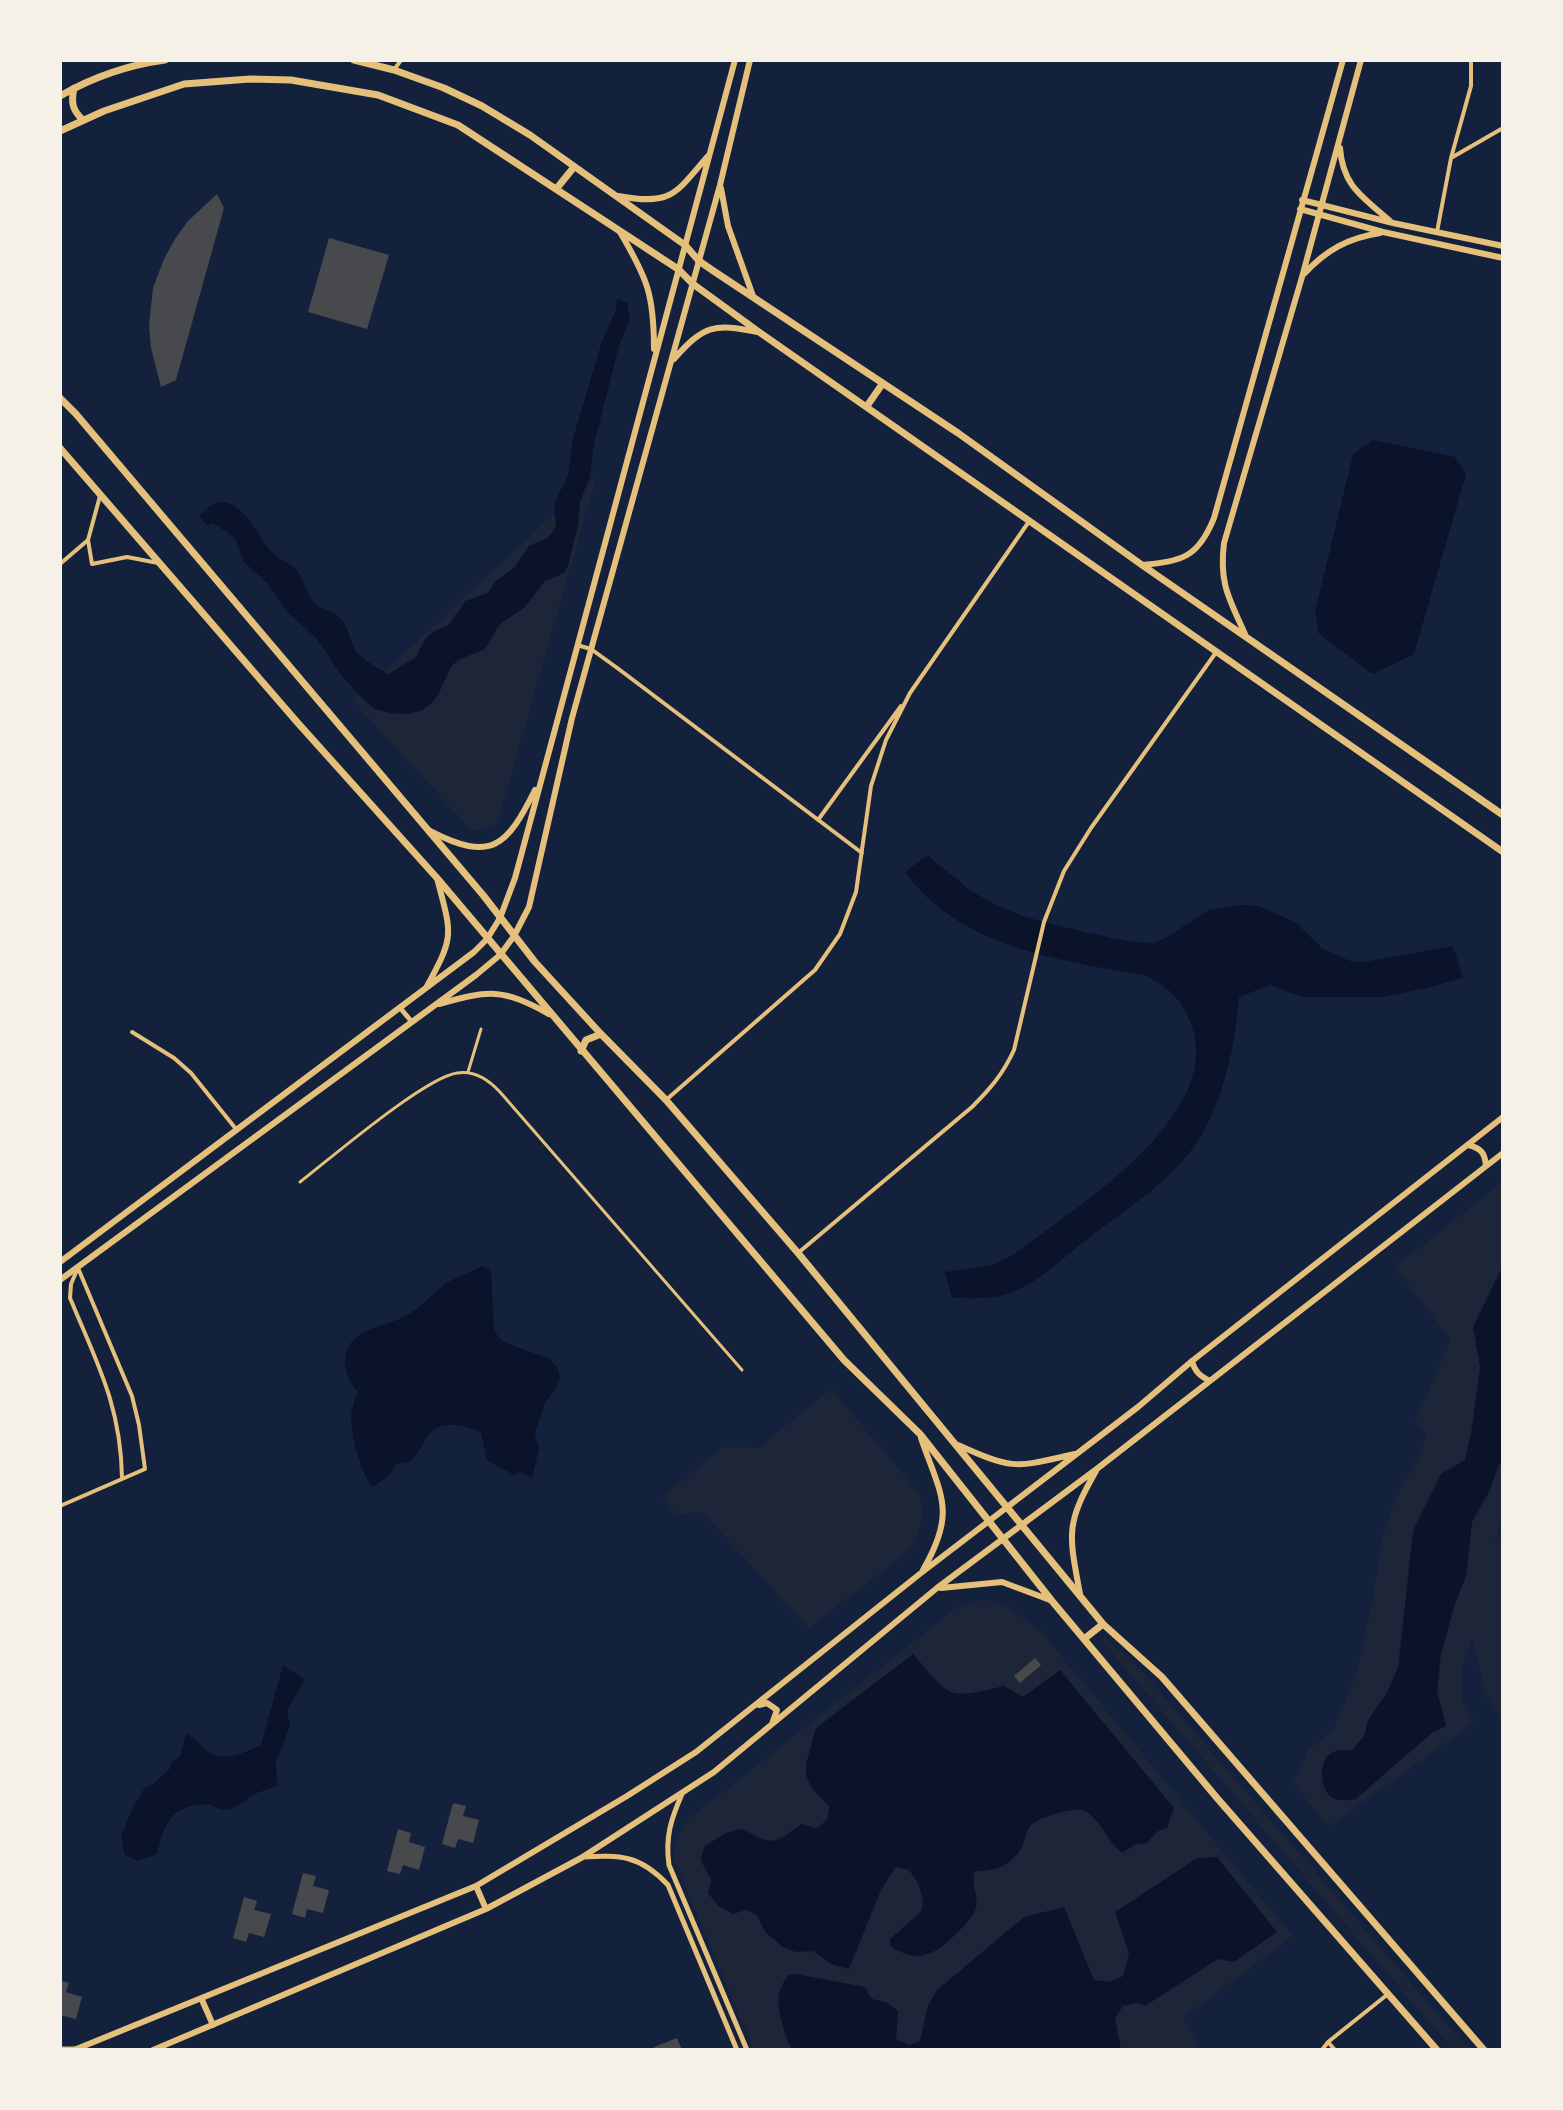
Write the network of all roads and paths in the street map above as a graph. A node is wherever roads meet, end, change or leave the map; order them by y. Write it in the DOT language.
graph roads {
  1 [pos="165,60"];
  2 [pos="354,60"];
  3 [pos="401,60"];
  4 [pos="735,60"];
  5 [pos="750,60"];
  6 [pos="1343,60"];
  7 [pos="1361,60"];
  8 [pos="1471,60"];
  9 [pos="394,70"];
  10 [pos="74,88"];
  11 [pos="60,96"];
  12 [pos="83,120"];
  13 [pos="1503,128"];
  14 [pos="60,131"];
  15 [pos="1340,142"];
  16 [pos="711,153"];
  17 [pos="1451,158"];
  18 [pos="574,167"];
  19 [pos="720,185"];
  20 [pos="557,188"];
  21 [pos="617,196"];
  22 [pos="1302,200"];
  23 [pos="1322,205"];
  24 [pos="695,209"];
  25 [pos="1300,209"];
  26 [pos="1320,214"];
  27 [pos="712,215"];
  28 [pos="1393,223"];
  29 [pos="620,232"];
  30 [pos="1383,232"];
  31 [pos="1437,232"];
  32 [pos="685,245"];
  33 [pos="1503,246"];
  34 [pos="1503,258"];
  35 [pos="699,261"];
  36 [pos="678,269"];
  37 [pos="1302,277"];
  38 [pos="693,284"];
  39 [pos="754,299"];
  40 [pos="666,315"];
  41 [pos="683,321"];
  42 [pos="759,332"];
  43 [pos="655,356"];
  44 [pos="671,361"];
  45 [pos="883,383"];
  46 [pos="60,398"];
  47 [pos="867,406"];
  48 [pos="60,448"];
  49 [pos="100,496"];
  50 [pos="1030,520"];
  51 [pos="88,540"];
  52 [pos="158,563"];
  53 [pos="60,564"];
  54 [pos="1142,565"];
  55 [pos="1245,634"];
  56 [pos="577,645"];
  57 [pos="591,649"];
  58 [pos="1217,651"];
  59 [pos="910,693"];
  60 [pos="542,776"];
  61 [pos="1503,815"];
  62 [pos="818,820"];
  63 [pos="427,829"];
  64 [pos="1503,852"];
  65 [pos="862,853"];
  66 [pos="437,878"];
  67 [pos="500,918"];
  68 [pos="514,936"];
  69 [pos="487,939"];
  70 [pos="500,955"];
  71 [pos="424,991"];
  72 [pos="435,1005"];
  73 [pos="401,1009"];
  74 [pos="549,1014"];
  75 [pos="412,1022"];
  76 [pos="481,1029"];
  77 [pos="132,1032"];
  78 [pos="601,1034"];
  79 [pos="581,1051"];
  80 [pos="468,1073"];
  81 [pos="666,1100"];
  82 [pos="1503,1117"];
  83 [pos="238,1131"];
  84 [pos="1467,1145"];
  85 [pos="1503,1153"];
  86 [pos="1486,1166"];
  87 [pos="300,1182"];
  88 [pos="798,1253"];
  89 [pos="60,1262"];
  90 [pos="78,1267"];
  91 [pos="60,1280"];
  92 [pos="1192,1361"];
  93 [pos="742,1370"];
  94 [pos="1210,1381"];
  95 [pos="920,1434"];
  96 [pos="958,1445"];
  97 [pos="1079,1453"];
  98 [pos="1098,1468"];
  99 [pos="122,1479"];
  100 [pos="60,1506"];
  101 [pos="1009,1508"];
  102 [pos="991,1521"];
  103 [pos="1022,1525"];
  104 [pos="1004,1538"];
  105 [pos="921,1573"];
  106 [pos="937,1588"];
  107 [pos="1080,1595"];
  108 [pos="1052,1601"];
  109 [pos="1103,1624"];
  110 [pos="1084,1639"];
  111 [pos="753,1706"];
  112 [pos="770,1728"];
  113 [pos="682,1793"];
  114 [pos="581,1858"];
  115 [pos="476,1886"];
  116 [pos="486,1909"];
  117 [pos="1388,1994"];
  118 [pos="202,2000"];
  119 [pos="213,2025"];
  120 [pos="1328,2042"];
  121 [pos="60,2049"];
  122 [pos="76,2049"];
  123 [pos="153,2050"];
  124 [pos="737,2050"];
  125 [pos="747,2050"];
  126 [pos="1322,2050"];
  127 [pos="1335,2050"];
  128 [pos="1437,2050"];
  129 [pos="1484,2050"];
  1 -- 10 [label="main road"];
  2 -- 9 [label="main road"];
  3 -- 9 [label="street"];
  4 -- 16 [label="main road"];
  5 -- 19 [label="main road"];
  6 -- 22 [label="main road"];
  7 -- 15 [label="main road"];
  8 -- 17 [label="street"];
  9 -- 18 [label="main road"];
  10 -- 11 [label="main road"];
  10 -- 12 [label="main road"];
  12 -- 14 [label="main road"];
  12 -- 20 [label="main road"];
  13 -- 17 [label="street"];
  15 -- 23 [label="main road"];
  15 -- 28 [label="main road"];
  16 -- 21 [label="main road"];
  16 -- 24 [label="main road"];
  17 -- 31 [label="street"];
  18 -- 20 [label="main road"];
  18 -- 21 [label="main road"];
  19 -- 27 [label="main road"];
  19 -- 39 [label="main road"];
  20 -- 29 [label="main road"];
  21 -- 32 [label="main road"];
  22 -- 23 [label="main road"];
  22 -- 25 [label="main road"];
  23 -- 26 [label="main road"];
  23 -- 28 [label="main road"];
  24 -- 27 [label="main road"];
  24 -- 32 [label="main road"];
  25 -- 26 [label="main road"];
  25 -- 54 [label="main road"];
  26 -- 30 [label="main road"];
  26 -- 37 [label="main road"];
  27 -- 35 [label="main road"];
  28 -- 31 [label="main road"];
  29 -- 36 [label="main road"];
  29 -- 43 [label="main road"];
  30 -- 34 [label="main road"];
  30 -- 37 [label="main road"];
  31 -- 33 [label="main road"];
  32 -- 35 [label="main road"];
  32 -- 36 [label="main road"];
  35 -- 38 [label="main road"];
  35 -- 39 [label="main road"];
  36 -- 38 [label="main road"];
  36 -- 40 [label="main road"];
  37 -- 55 [label="main road"];
  38 -- 41 [label="main road"];
  38 -- 42 [label="main road"];
  39 -- 45 [label="main road"];
  40 -- 41 [label="main road"];
  40 -- 43 [label="main road"];
  41 -- 44 [label="main road"];
  42 -- 44 [label="main road"];
  42 -- 47 [label="main road"];
  43 -- 56 [label="main road"];
  44 -- 57 [label="main road"];
  45 -- 47 [label="main road"];
  45 -- 54 [label="main road"];
  46 -- 63 [label="main road"];
  47 -- 50 [label="main road"];
  48 -- 49 [label="main road"];
  49 -- 51 [label="street"];
  49 -- 52 [label="main road"];
  50 -- 58 [label="main road"];
  50 -- 59 [label="street"];
  51 -- 52 [label="street"];
  51 -- 53 [label="street"];
  52 -- 66 [label="main road"];
  54 -- 55 [label="main road"];
  55 -- 61 [label="main road"];
  56 -- 57 [label="street"];
  56 -- 60 [label="main road"];
  57 -- 62 [label="street"];
  57 -- 68 [label="main road"];
  58 -- 64 [label="main road"];
  58 -- 88 [label="street"];
  59 -- 62 [label="street"];
  59 -- 65 [label="street"];
  60 -- 63 [label="main road"];
  60 -- 67 [label="main road"];
  62 -- 65 [label="street"];
  63 -- 67 [label="main road"];
  65 -- 81 [label="street"];
  66 -- 69 [label="main road"];
  66 -- 71 [label="main road"];
  67 -- 68 [label="main road"];
  67 -- 69 [label="main road"];
  68 -- 70 [label="main road"];
  68 -- 78 [label="main road"];
  69 -- 70 [label="main road"];
  69 -- 71 [label="main road"];
  70 -- 72 [label="main road"];
  70 -- 74 [label="main road"];
  71 -- 73 [label="main road"];
  72 -- 74 [label="main road"];
  72 -- 75 [label="main road"];
  73 -- 75 [label="street"];
  73 -- 83 [label="main road"];
  74 -- 79 [label="main road"];
  75 -- 90 [label="main road"];
  76 -- 80 [label="street"];
  77 -- 83 [label="street"];
  78 -- 79 [label="main road"];
  78 -- 81 [label="main road"];
  79 -- 95 [label="main road"];
  80 -- 87 [label="street"];
  80 -- 93 [label="street"];
  81 -- 88 [label="main road"];
  82 -- 84 [label="main road"];
  83 -- 89 [label="main road"];
  84 -- 86 [label="main road"];
  84 -- 92 [label="main road"];
  85 -- 86 [label="main road"];
  86 -- 94 [label="main road"];
  88 -- 96 [label="main road"];
  90 -- 91 [label="main road"];
  90 -- 99 [label="street"];
  90 -- 99 [label="street"];
  92 -- 94 [label="main road"];
  92 -- 97 [label="main road"];
  94 -- 98 [label="main road"];
  95 -- 102 [label="main road"];
  95 -- 105 [label="main road"];
  96 -- 97 [label="main road"];
  96 -- 101 [label="main road"];
  97 -- 101 [label="main road"];
  98 -- 103 [label="main road"];
  98 -- 107 [label="main road"];
  99 -- 100 [label="street"];
  101 -- 102 [label="main road"];
  101 -- 103 [label="main road"];
  102 -- 104 [label="main road"];
  102 -- 105 [label="main road"];
  103 -- 104 [label="main road"];
  103 -- 107 [label="main road"];
  104 -- 106 [label="main road"];
  104 -- 108 [label="main road"];
  105 -- 111 [label="main road"];
  106 -- 108 [label="main road"];
  106 -- 112 [label="main road"];
  107 -- 109 [label="main road"];
  108 -- 110 [label="main road"];
  109 -- 110 [label="main road"];
  109 -- 129 [label="main road"];
  110 -- 117 [label="main road"];
  111 -- 112 [label="main road"];
  111 -- 115 [label="main road"];
  112 -- 113 [label="main road"];
  113 -- 114 [label="main road"];
  113 -- 125 [label="street"];
  114 -- 116 [label="main road"];
  114 -- 124 [label="street"];
  115 -- 116 [label="main road"];
  115 -- 118 [label="main road"];
  116 -- 119 [label="main road"];
  117 -- 120 [label="street"];
  117 -- 128 [label="main road"];
  118 -- 119 [label="main road"];
  118 -- 122 [label="main road"];
  119 -- 123 [label="main road"];
  120 -- 126 [label="street"];
  120 -- 127 [label="street"];
  121 -- 122 [label="street"];
}
